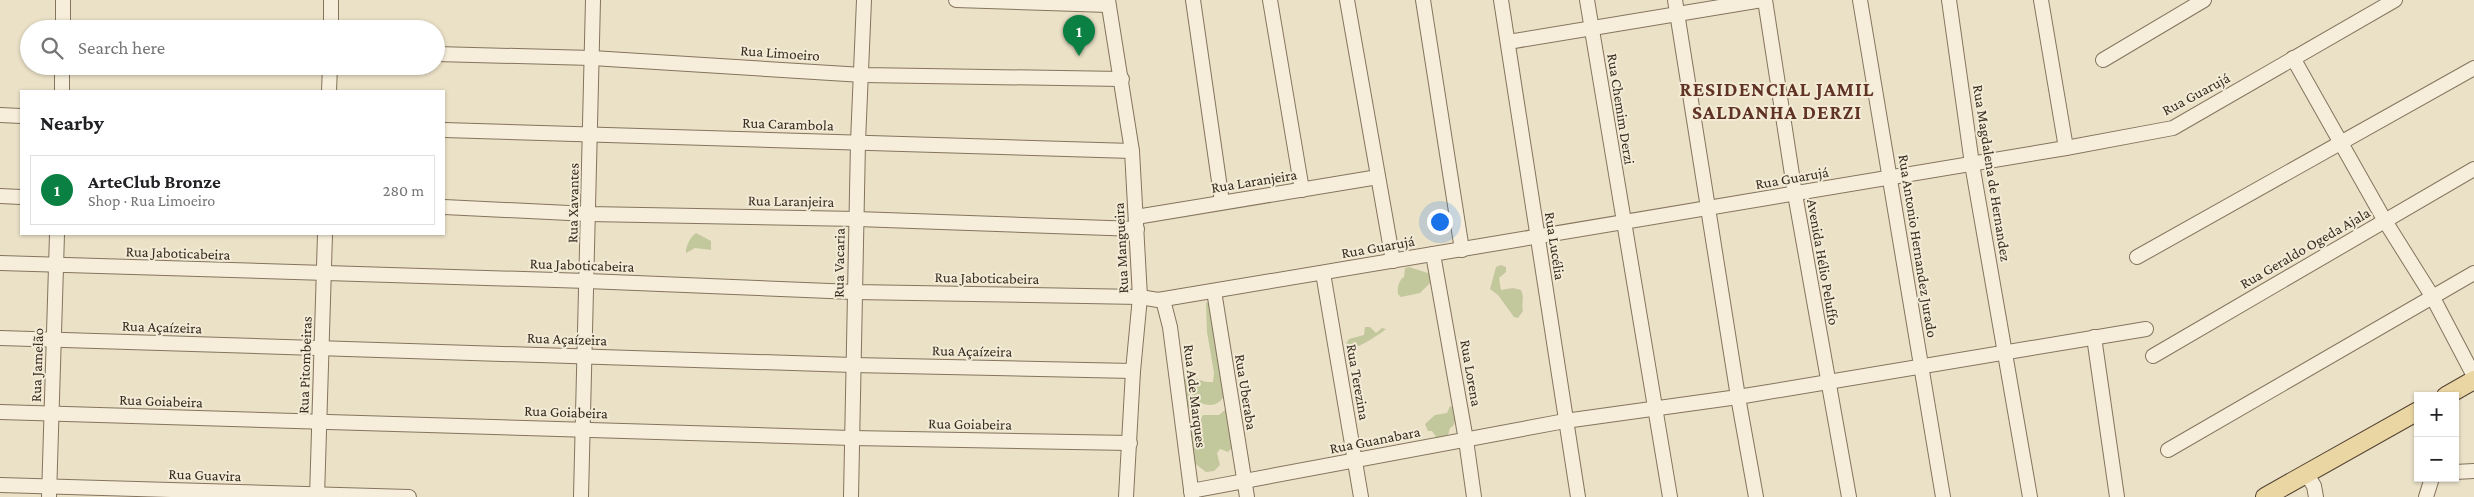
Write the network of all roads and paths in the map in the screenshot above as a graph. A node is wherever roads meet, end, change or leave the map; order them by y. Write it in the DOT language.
graph roads {
  1 [pos="63,0"];
  2 [pos="331,0"];
  3 [pos="593,0"];
  4 [pos="864,0"];
  5 [pos="956,0"];
  6 [pos="1193,0"];
  7 [pos="1270,0"];
  8 [pos="1347,0"];
  9 [pos="1423,0"];
  10 [pos="1500,0"];
  11 [pos="1587,0"];
  12 [pos="1763,0"];
  13 [pos="1860,0"];
  14 [pos="1948,0"];
  15 [pos="2041,0"];
  16 [pos="2204,0"];
  17 [pos="2395,0"];
  18 [pos="1108,2"];
  19 [pos="1676,7"];
  20 [pos="63,20"];
  21 [pos="331,20"];
  22 [pos="1592,28"];
  23 [pos="1508,42"];
  24 [pos="445,54"];
  25 [pos="592,58"];
  26 [pos="2293,58"];
  27 [pos="2103,60"];
  28 [pos="2474,68"];
  29 [pos="62,75"];
  30 [pos="330,75"];
  31 [pos="863,75"];
  32 [pos="1122,79"];
  33 [pos="62,90"];
  34 [pos="330,90"];
  35 [pos="0,115"];
  36 [pos="20,116"];
  37 [pos="445,130"];
  38 [pos="591,134"];
  39 [pos="858,142"];
  40 [pos="2341,144"];
  41 [pos="2066,148"];
  42 [pos="1132,151"];
  43 [pos="1972,164"];
  44 [pos="2474,169"];
  45 [pos="1378,177"];
  46 [pos="1891,178"];
  47 [pos="1302,190"];
  48 [pos="1795,194"];
  49 [pos="0,196"];
  50 [pos="20,197"];
  51 [pos="1222,202"];
  52 [pos="445,207"];
  53 [pos="1709,208"];
  54 [pos="589,214"];
  55 [pos="857,219"];
  56 [pos="2385,221"];
  57 [pos="1137,223"];
  58 [pos="1624,223"];
  59 [pos="57,235"];
  60 [pos="325,235"];
  61 [pos="1537,237"];
  62 [pos="1462,250"];
  63 [pos="1434,254"];
  64 [pos="2137,257"];
  65 [pos="1393,261"];
  66 [pos="0,263"];
  67 [pos="56,265"];
  68 [pos="2474,272"];
  69 [pos="1323,273"];
  70 [pos="324,274"];
  71 [pos="587,281"];
  72 [pos="1214,291"];
  73 [pos="854,292"];
  74 [pos="2432,296"];
  75 [pos="1140,297"];
  76 [pos="1163,300"];
  77 [pos="2146,329"];
  78 [pos="2094,337"];
  79 [pos="0,338"];
  80 [pos="54,340"];
  81 [pos="321,349"];
  82 [pos="2006,351"];
  83 [pos="585,355"];
  84 [pos="2152,356"];
  85 [pos="853,365"];
  86 [pos="1921,366"];
  87 [pos="1133,371"];
  88 [pos="2474,376"];
  89 [pos="2474,380"];
  90 [pos="1828,381"];
  91 [pos="2453,392"];
  92 [pos="1738,397"];
  93 [pos="1655,408"];
  94 [pos="0,412"];
  95 [pos="51,413"];
  96 [pos="2414,418"];
  97 [pos="1566,420"];
  98 [pos="319,422"];
  99 [pos="583,429"];
  100 [pos="852,438"];
  101 [pos="1466,440"];
  102 [pos="1130,443"];
  103 [pos="2168,450"];
  104 [pos="1355,460"];
  105 [pos="2474,471"];
  106 [pos="2459,472"];
  107 [pos="2306,473"];
  108 [pos="1244,482"];
  109 [pos="2432,482"];
  110 [pos="0,485"];
  111 [pos="49,492"];
  112 [pos="1191,494"];
  113 [pos="317,496"];
  114 [pos="410,497"];
  115 [pos="581,497"];
  116 [pos="851,497"];
  117 [pos="1126,497"];
  118 [pos="1247,497"];
  119 [pos="1361,497"];
  120 [pos="1474,497"];
  121 [pos="1578,497"];
  122 [pos="1670,497"];
  123 [pos="1756,497"];
  124 [pos="1849,497"];
  125 [pos="1943,497"];
  126 [pos="2030,497"];
  127 [pos="2117,497"];
  128 [pos="2265,497"];
  129 [pos="2316,497"];
  130 [pos="2426,497"];
  1 -- 20 [label="street"];
  2 -- 21 [label="street"];
  3 -- 25 [label="street, Rua Xavantes"];
  4 -- 31 [label="street, Rua Vacaria"];
  5 -- 18 [label="street"];
  6 -- 51 [label="street"];
  7 -- 47 [label="street"];
  8 -- 45 [label="street"];
  9 -- 62 [label="street"];
  10 -- 23 [label="street, Rua Lucélia"];
  11 -- 22 [label="street, Rua Chemim Derzi"];
  12 -- 19 [label="street"];
  12 -- 48 [label="street, Avenida Hélio Peluffo"];
  13 -- 46 [label="street, Rua Antonio Hernandez Jurado"];
  14 -- 43 [label="street, Rua Magdalena de Hernandez"];
  15 -- 41 [label="street"];
  16 -- 27 [label="street"];
  17 -- 26 [label="street, Rua Guarujá"];
  18 -- 32 [label="street, Rua Mangueira"];
  19 -- 22 [label="street"];
  19 -- 53 [label="street"];
  22 -- 23 [label="street"];
  22 -- 58 [label="street, Rua Chemim Derzi"];
  23 -- 61 [label="street, Rua Lucélia"];
  24 -- 25 [label="street, Rua Limoeiro"];
  25 -- 31 [label="street, Rua Limoeiro"];
  25 -- 38 [label="street, Rua Xavantes"];
  26 -- 40 [label="street"];
  26 -- 41 [label="street, Rua Guarujá"];
  28 -- 40 [label="street"];
  29 -- 33 [label="street"];
  30 -- 34 [label="street"];
  31 -- 32 [label="street, Rua Limoeiro"];
  31 -- 39 [label="street, Rua Vacaria"];
  32 -- 42 [label="street, Rua Mangueira"];
  35 -- 36 [label="street"];
  37 -- 38 [label="street, Rua Carambola"];
  38 -- 39 [label="street, Rua Carambola"];
  38 -- 54 [label="street, Rua Xavantes"];
  39 -- 42 [label="street, Rua Carambola"];
  39 -- 55 [label="street, Rua Vacaria"];
  40 -- 56 [label="street"];
  40 -- 64 [label="street"];
  41 -- 43 [label="street, Rua Guarujá"];
  42 -- 57 [label="street, Rua Mangueira"];
  43 -- 46 [label="street, Rua Guarujá"];
  43 -- 82 [label="street, Rua Magdalena de Hernandez"];
  44 -- 56 [label="street, Rua Geraldo Ogeda Ajala"];
  45 -- 47 [label="street, Rua Laranjeira"];
  45 -- 65 [label="street"];
  46 -- 48 [label="street, Rua Guarujá"];
  46 -- 86 [label="street, Rua Antonio Hernandez Jurado"];
  47 -- 51 [label="street, Rua Laranjeira"];
  48 -- 53 [label="street, Rua Guarujá"];
  48 -- 90 [label="street, Avenida Hélio Peluffo"];
  49 -- 50 [label="street"];
  51 -- 57 [label="street, Rua Laranjeira"];
  52 -- 54 [label="street, Rua Laranjeira"];
  53 -- 58 [label="street, Rua Guarujá"];
  53 -- 92 [label="street"];
  54 -- 55 [label="street, Rua Laranjeira"];
  54 -- 71 [label="street, Rua Xavantes"];
  55 -- 57 [label="street, Rua Laranjeira"];
  55 -- 73 [label="street, Rua Vacaria"];
  56 -- 74 [label="street"];
  56 -- 84 [label="street, Rua Geraldo Ogeda Ajala"];
  57 -- 75 [label="street, Rua Mangueira"];
  58 -- 61 [label="street, Rua Guarujá"];
  58 -- 93 [label="street, Rua Chemim Derzi"];
  59 -- 67 [label="street, Rua Jamelão"];
  60 -- 70 [label="street, Rua Pitombeiras"];
  61 -- 62 [label="street, Rua Guarujá"];
  61 -- 97 [label="street, Rua Lucélia"];
  62 -- 63 [label="street, Rua Guarujá"];
  63 -- 65 [label="street, Rua Guarujá"];
  63 -- 101 [label="street, Rua Lorena"];
  65 -- 69 [label="street, Rua Guarujá"];
  66 -- 67 [label="street, Rua Jaboticabeira"];
  67 -- 70 [label="street, Rua Jaboticabeira"];
  67 -- 80 [label="street, Rua Jamelão"];
  68 -- 74 [label="street"];
  69 -- 72 [label="street, Rua Guarujá"];
  69 -- 104 [label="street, Rua Terezina"];
  70 -- 71 [label="street, Rua Jaboticabeira"];
  70 -- 81 [label="street, Rua Pitombeiras"];
  71 -- 73 [label="street, Rua Jaboticabeira"];
  71 -- 83 [label="street, Rua Xavantes"];
  72 -- 76 [label="street, Rua Guarujá"];
  72 -- 108 [label="street, Rua Uberaba"];
  73 -- 75 [label="street, Rua Jaboticabeira"];
  73 -- 85 [label="street, Rua Vacaria"];
  74 -- 88 [label="street"];
  74 -- 103 [label="street"];
  75 -- 76 [label="street, Rua Jaboticabeira"];
  75 -- 87 [label="street, Rua Mangueira"];
  76 -- 112 [label="street, Rua Ade Marques"];
  77 -- 78 [label="street, Rua Guanabara"];
  78 -- 82 [label="street, Rua Guanabara"];
  78 -- 127 [label="street"];
  79 -- 80 [label="street, Rua Açaízeira"];
  80 -- 81 [label="street, Rua Açaízeira"];
  80 -- 95 [label="street, Rua Jamelão"];
  81 -- 83 [label="street, Rua Açaízeira"];
  81 -- 98 [label="street, Rua Pitombeiras"];
  82 -- 86 [label="street, Rua Guanabara"];
  82 -- 126 [label="street, Rua Magdalena de Hernandez"];
  83 -- 85 [label="street, Rua Açaízeira"];
  83 -- 99 [label="street, Rua Xavantes"];
  85 -- 87 [label="street, Rua Açaízeira"];
  85 -- 100 [label="street, Rua Vacaria"];
  86 -- 90 [label="street, Rua Guanabara"];
  86 -- 125 [label="street, Rua Antonio Hernandez Jurado"];
  87 -- 102 [label="street, Rua Mangueira"];
  89 -- 91 [label="main road"];
  90 -- 92 [label="street, Rua Guanabara"];
  90 -- 124 [label="street, Avenida Hélio Peluffo"];
  92 -- 93 [label="street, Rua Guanabara"];
  92 -- 123 [label="street"];
  93 -- 97 [label="street, Rua Guanabara"];
  93 -- 122 [label="street, Rua Chemim Derzi"];
  94 -- 95 [label="street, Rua Goiabeira"];
  95 -- 98 [label="street, Rua Goiabeira"];
  95 -- 111 [label="street, Rua Jamelão"];
  96 -- 107 [label="main road"];
  97 -- 101 [label="street, Rua Guanabara"];
  97 -- 121 [label="street, Rua Lucélia"];
  98 -- 99 [label="street, Rua Goiabeira"];
  98 -- 113 [label="street, Rua Pitombeiras"];
  99 -- 100 [label="street, Rua Goiabeira"];
  99 -- 115 [label="street, Rua Xavantes"];
  100 -- 102 [label="street, Rua Goiabeira"];
  100 -- 116 [label="street, Rua Vacaria"];
  101 -- 104 [label="street, Rua Guanabara"];
  101 -- 120 [label="street, Rua Lorena"];
  102 -- 117 [label="street, Rua Mangueira"];
  104 -- 108 [label="street, Rua Guanabara"];
  104 -- 119 [label="street, Rua Terezina"];
  105 -- 106 [label="street"];
  107 -- 128 [label="main road"];
  107 -- 129 [label="street"];
  108 -- 112 [label="street, Rua Guanabara"];
  108 -- 118 [label="street, Rua Uberaba"];
  109 -- 130 [label="street"];
  110 -- 111 [label="street, Rua Guavira"];
  111 -- 113 [label="street, Rua Guavira"];
  113 -- 114 [label="street, Rua Guavira"];
}
